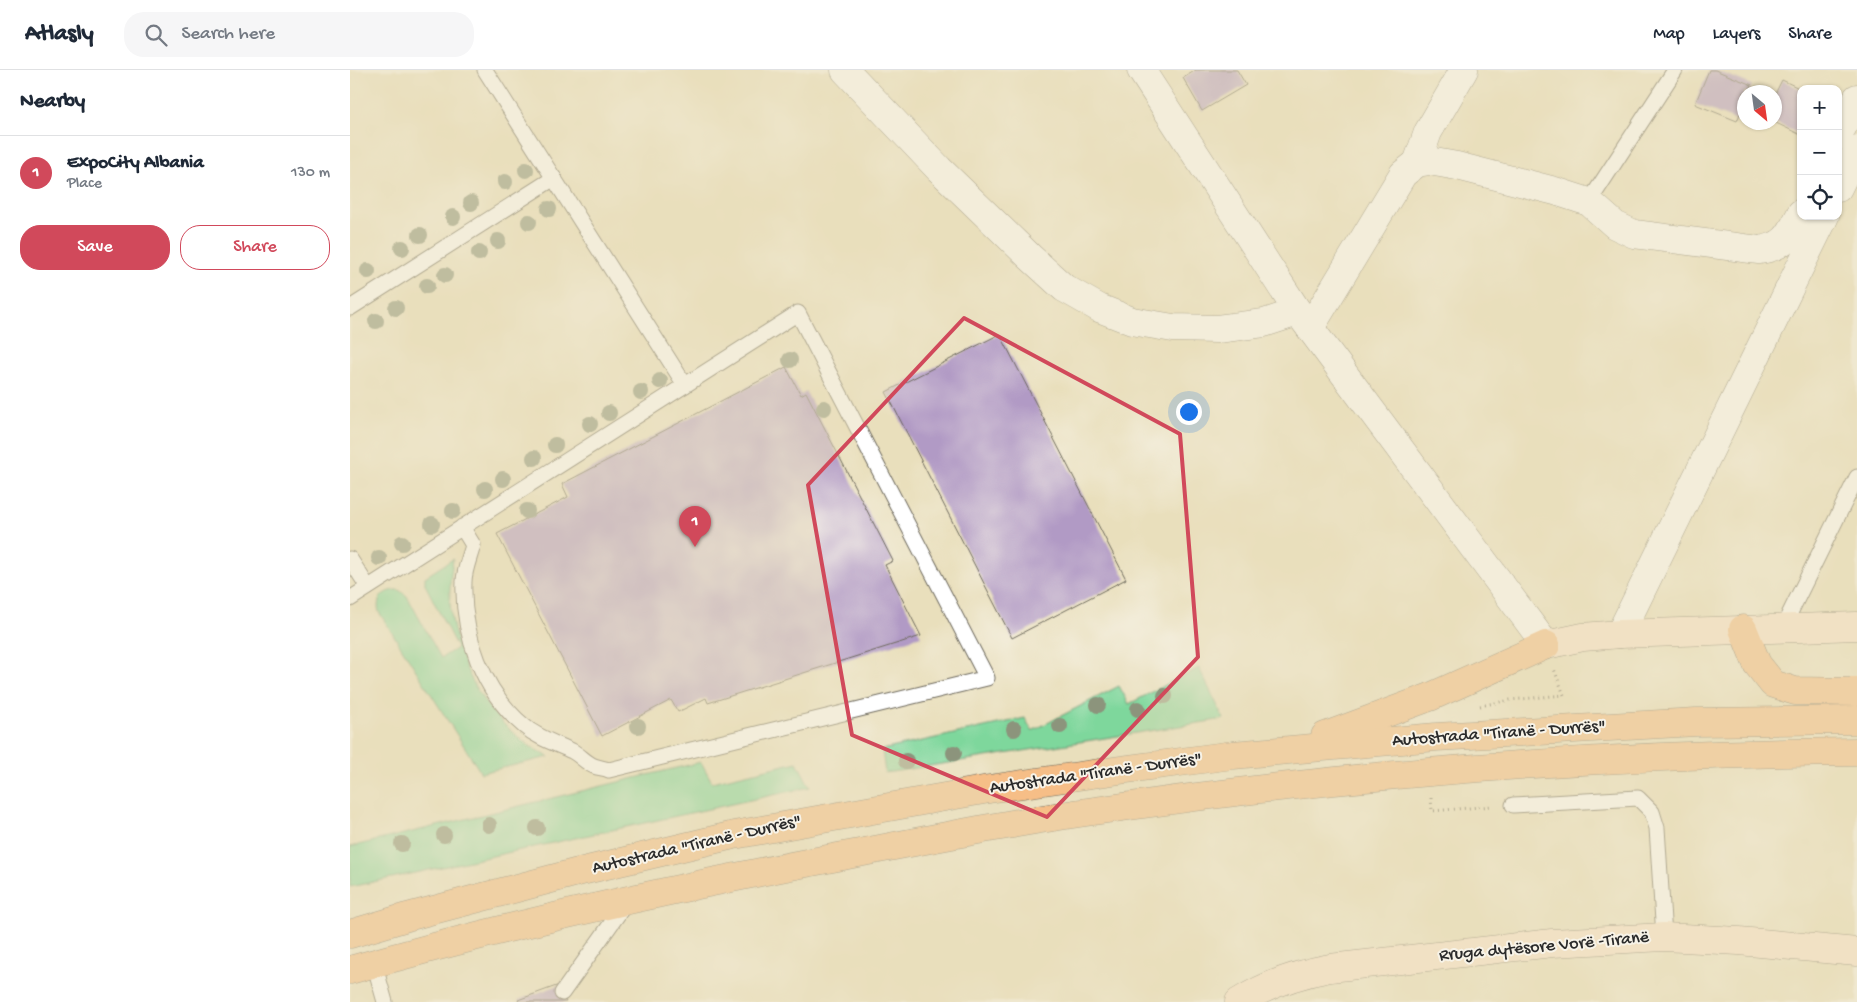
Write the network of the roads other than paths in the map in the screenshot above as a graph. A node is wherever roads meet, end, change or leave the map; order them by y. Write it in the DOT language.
graph roads {
  1 [pos="485,70"];
  2 [pos="845,70"];
  3 [pos="1464,70"];
  4 [pos="1675,70"];
  5 [pos="1146,72"];
  6 [pos="1857,98"];
  7 [pos="1841,130"];
  8 [pos="1857,150"];
  9 [pos="1416,163"];
  10 [pos="554,178"];
  11 [pos="1842,180"];
  12 [pos="1589,202"];
  13 [pos="1797,220"];
  14 [pos="1822,220"];
  15 [pos="350,308"];
  16 [pos="1304,320"];
  17 [pos="685,385"];
  18 [pos="1857,477"];
  19 [pos="462,527"];
  20 [pos="350,559"];
  21 [pos="368,587"];
  22 [pos="350,599"];
  23 [pos="1857,626"];
  24 [pos="1743,629"];
  25 [pos="1782,629"];
  26 [pos="1620,634"];
  27 [pos="1546,645"];
  28 [pos="1857,692"];
  29 [pos="1857,720"];
  30 [pos="1285,750"];
  31 [pos="1857,752"];
  32 [pos="1513,805"];
  33 [pos="628,900"];
  34 [pos="407,917"];
  35 [pos="350,923"];
  36 [pos="350,934"];
  37 [pos="1664,937"];
  38 [pos="1857,952"];
  39 [pos="362,967"];
  40 [pos="562,993"];
  41 [pos="385,1002"];
  42 [pos="1239,1002"];
  1 -- 10 [label="lane"];
  2 -- 16 [label="street"];
  3 -- 9 [label="street"];
  4 -- 12 [label="lane"];
  5 -- 16 [label="street"];
  6 -- 7 [label="street"];
  8 -- 11 [label="street"];
  9 -- 12 [label="street"];
  9 -- 16 [label="street"];
  10 -- 15 [label="lane"];
  10 -- 17 [label="lane"];
  12 -- 13 [label="street"];
  14 -- 26 [label="street"];
  16 -- 27 [label="street"];
  17 -- 19 [label="lane"];
  17 -- 19 [label="lane"];
  18 -- 25 [label="lane"];
  19 -- 21 [label="lane"];
  20 -- 21 [label="lane"];
  21 -- 22 [label="lane"];
  23 -- 25 [label="main road"];
  24 -- 25 [label="main road"];
  24 -- 26 [label="main road"];
  24 -- 28 [label="highway"];
  26 -- 27 [label="main road"];
  27 -- 30 [label="highway"];
  29 -- 30 [label="highway, Autostrada \"Tiranë - Durrës\""];
  30 -- 34 [label="highway, Autostrada \"Tiranë - Durrës\""];
  31 -- 33 [label="highway, Autostrada \"Tiranë - Durrës\""];
  32 -- 37 [label="lane"];
  33 -- 39 [label="highway, Autostrada \"Tiranë - Durrës\""];
  33 -- 40 [label="lane"];
  34 -- 35 [label="lane"];
  34 -- 36 [label="highway, Autostrada \"Tiranë - Durrës\""];
  37 -- 38 [label="main road, Rruga dytësore Vorë -Tiranë"];
  37 -- 42 [label="main road, Rruga dytësore Vorë -Tiranë"];
  39 -- 41 [label="lane"];
}
